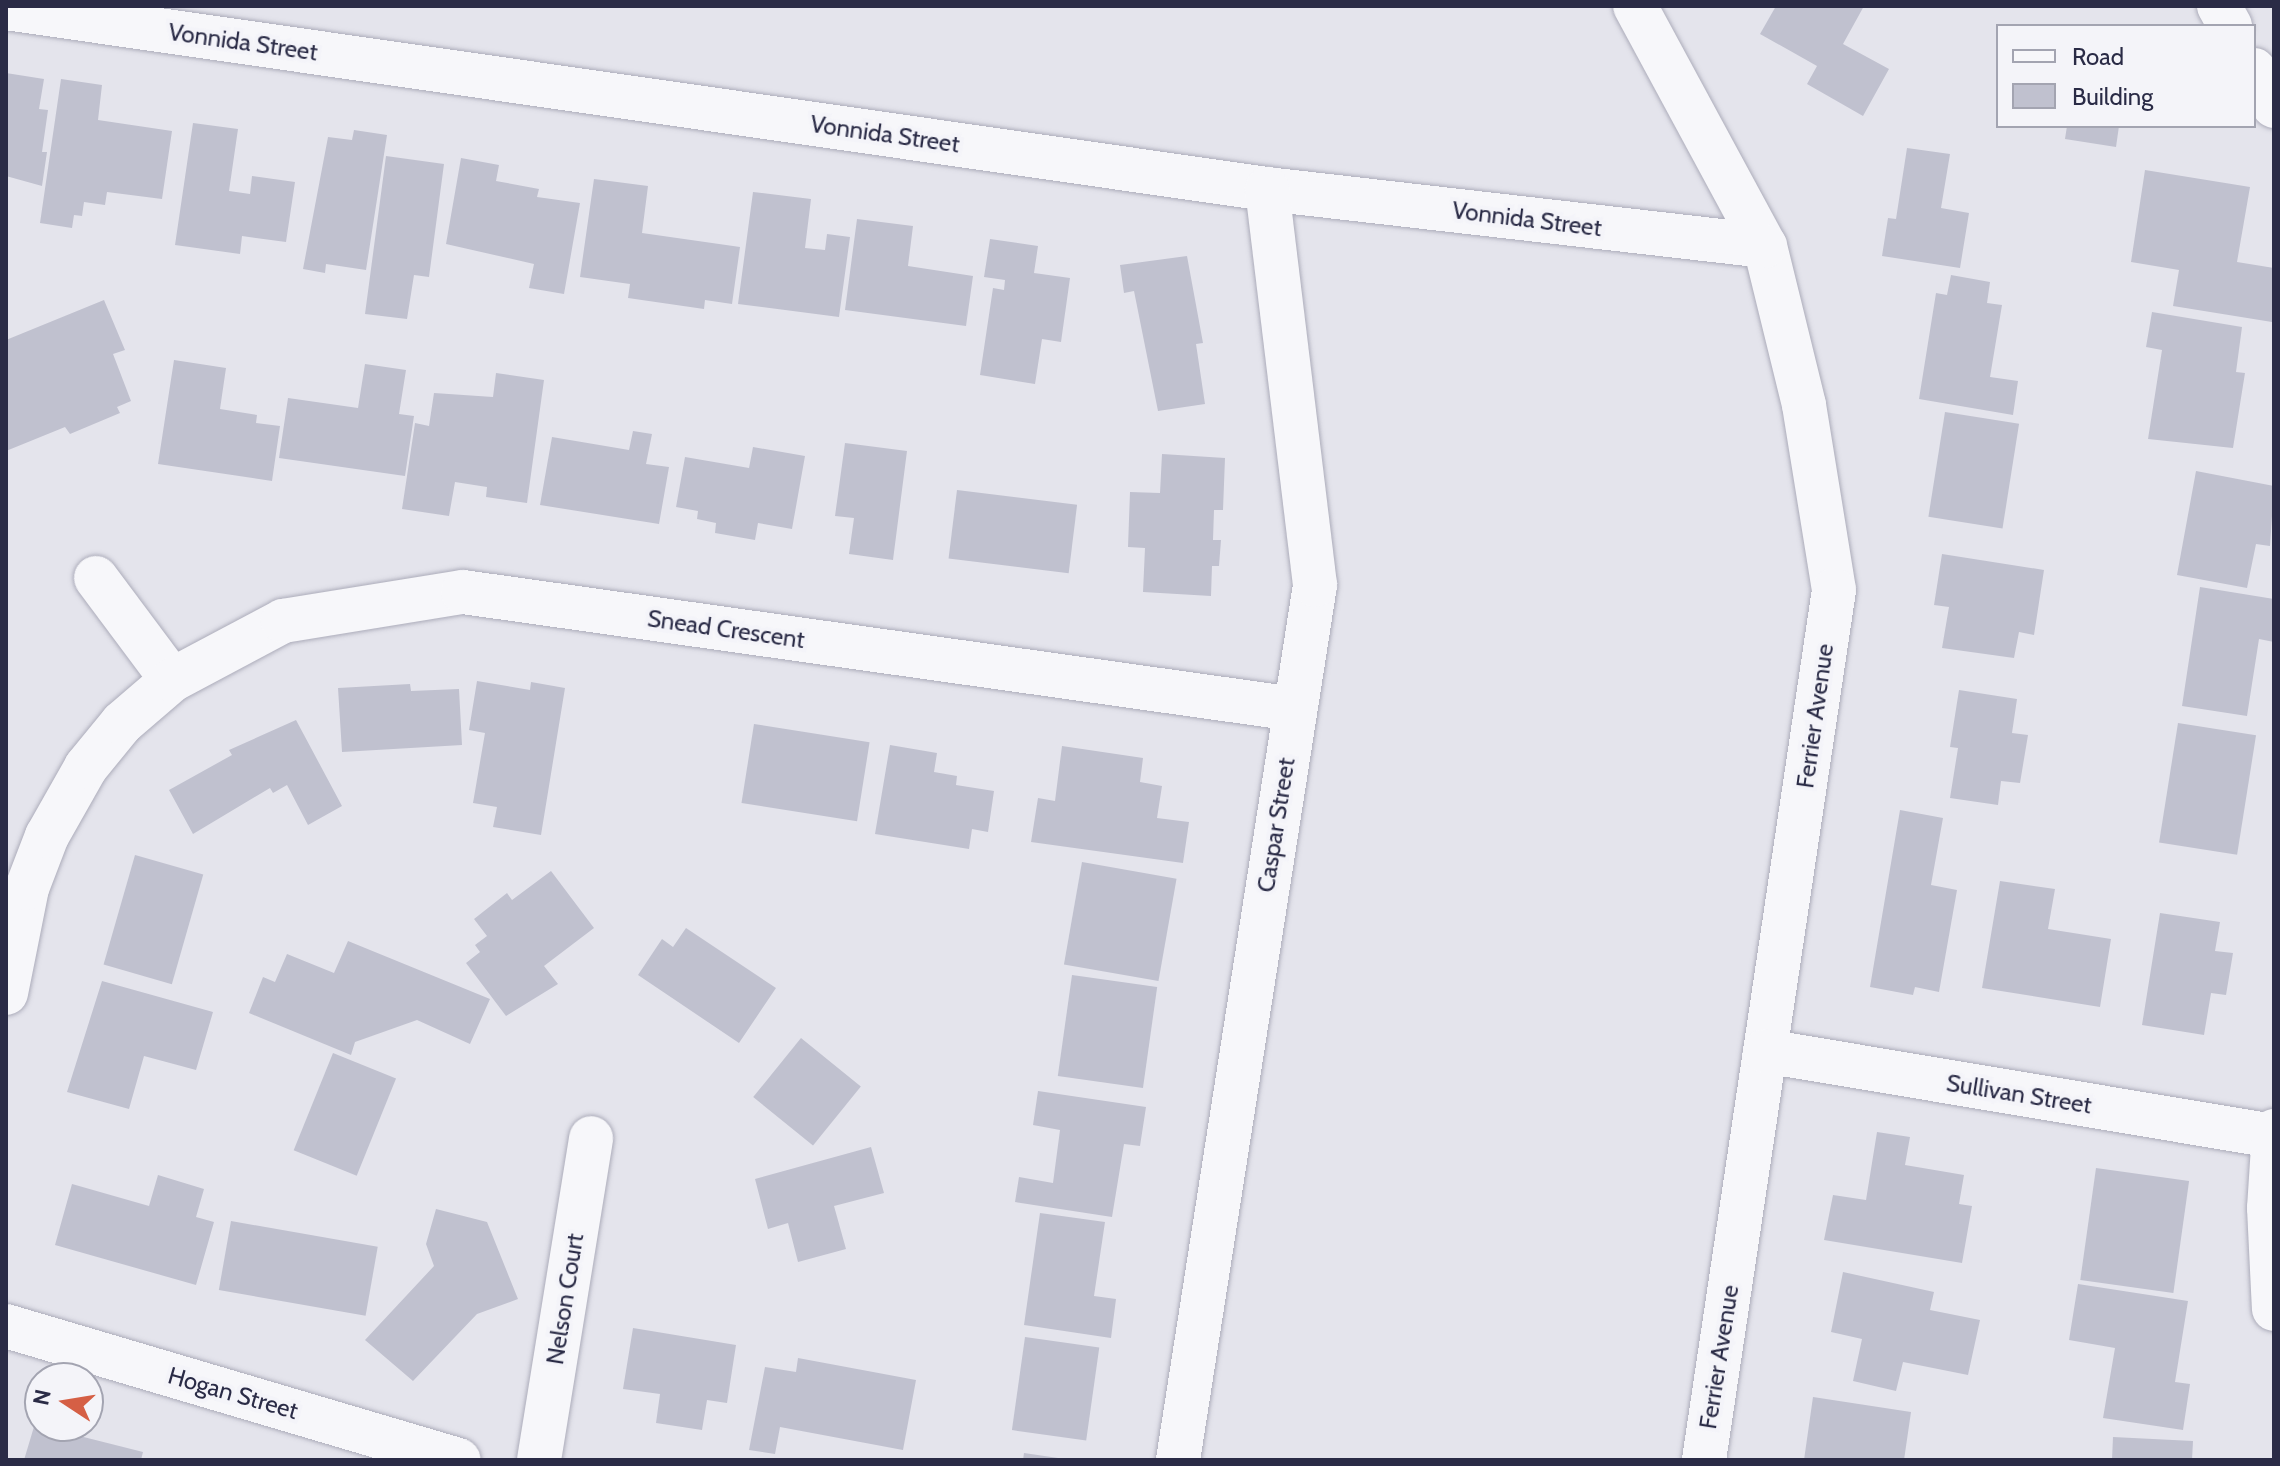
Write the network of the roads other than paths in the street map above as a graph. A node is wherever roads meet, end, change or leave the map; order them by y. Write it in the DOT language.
graph roads {
  1 [pos="1635,6"];
  2 [pos="2219,6"];
  3 [pos="6,8"];
  4 [pos="2229,24"];
  5 [pos="2256,74"];
  6 [pos="2274,106"];
  7 [pos="1267,189"];
  8 [pos="1765,246"];
  9 [pos="96,578"];
  10 [pos="172,680"];
  11 [pos="1294,709"];
  12 [pos="6,993"];
  13 [pos="1765,1051"];
  14 [pos="2274,1134"];
  15 [pos="591,1138"];
  16 [pos="2274,1309"];
  17 [pos="6,1326"];
  18 [pos="459,1460"];
  19 [pos="539,1460"];
  20 [pos="1178,1460"];
  21 [pos="1704,1460"];
  1 -- 8 [label="street, Ferrier Avenue"];
  2 -- 4 [label="street"];
  3 -- 7 [label="street, Vonnida Street"];
  5 -- 6 [label="street"];
  7 -- 8 [label="street, Vonnida Street"];
  7 -- 11 [label="street, Caspar Street"];
  8 -- 13 [label="street, Ferrier Avenue"];
  9 -- 10 [label="street"];
  10 -- 11 [label="street, Snead Crescent"];
  10 -- 12 [label="street, Snead Crescent"];
  11 -- 20 [label="street, Caspar Street"];
  13 -- 14 [label="street, Sullivan Street"];
  13 -- 21 [label="street, Ferrier Avenue"];
  14 -- 16 [label="street"];
  15 -- 19 [label="street, Nelson Court"];
  17 -- 18 [label="street, Hogan Street"];
}
